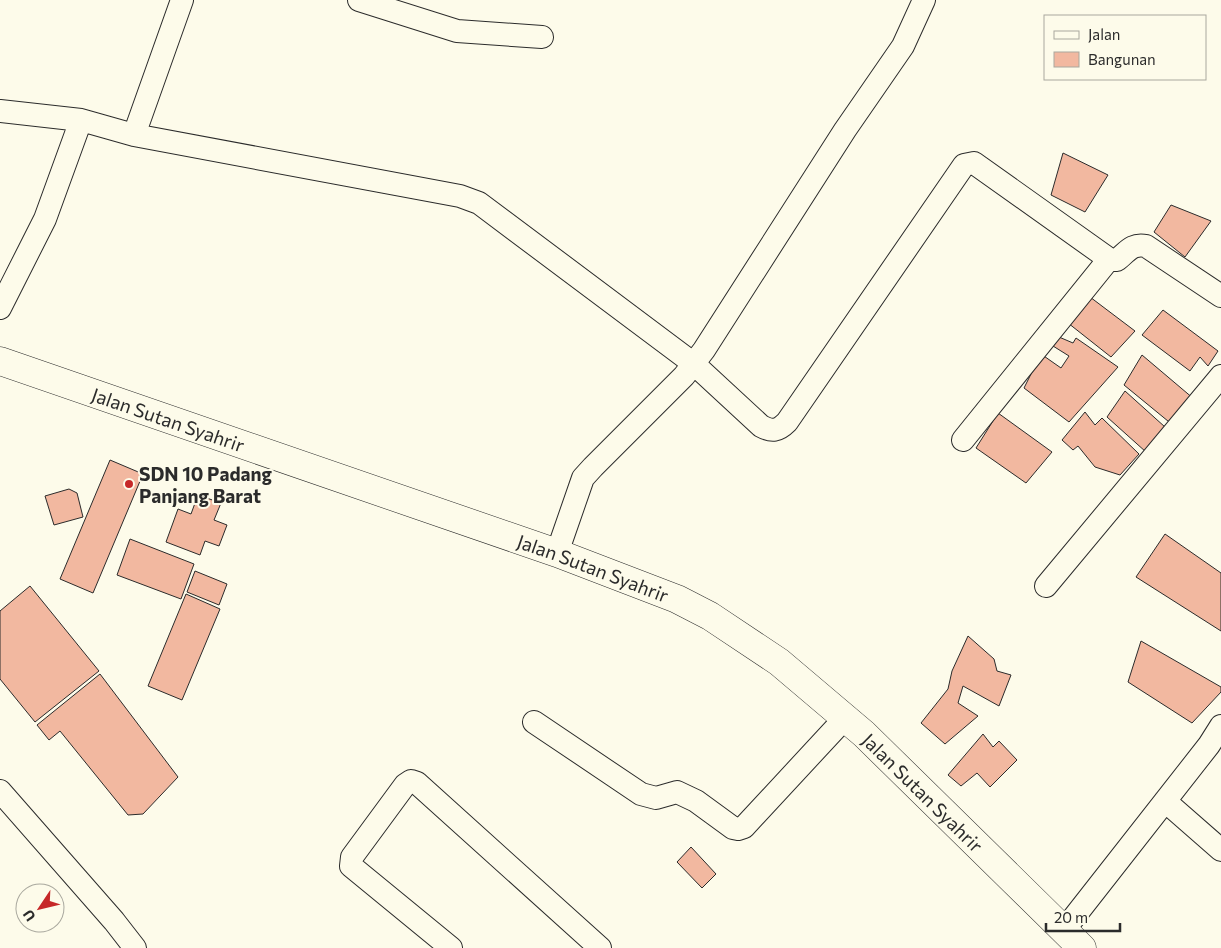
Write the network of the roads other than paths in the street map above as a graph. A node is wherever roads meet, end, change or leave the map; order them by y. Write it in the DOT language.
graph roads {
  1 [pos="182,0"];
  2 [pos="359,0"];
  3 [pos="924,0"];
  4 [pos="542,37"];
  5 [pos="0,111"];
  6 [pos="81,120"];
  7 [pos="134,134"];
  8 [pos="1109,259"];
  9 [pos="1221,296"];
  10 [pos="0,308"];
  11 [pos="0,361"];
  12 [pos="694,364"];
  13 [pos="1221,376"];
  14 [pos="963,440"];
  15 [pos="557,553"];
  16 [pos="1046,586"];
  17 [pos="846,717"];
  18 [pos="534,722"];
  19 [pos="1221,726"];
  20 [pos="1215,749"];
  21 [pos="0,791"];
  22 [pos="1165,801"];
  23 [pos="1221,850"];
  24 [pos="1073,939"];
  25 [pos="135,948"];
  26 [pos="451,948"];
  27 [pos="600,948"];
  1 -- 7 [label="street"];
  2 -- 4 [label="street"];
  3 -- 12 [label="street"];
  5 -- 6 [label="street"];
  6 -- 7 [label="street"];
  6 -- 10 [label="street"];
  7 -- 12 [label="street"];
  8 -- 9 [label="street"];
  8 -- 12 [label="street"];
  8 -- 14 [label="street"];
  11 -- 15 [label="highway, Jalan Sutan Syahrir"];
  12 -- 15 [label="street"];
  13 -- 16 [label="street"];
  15 -- 17 [label="highway, Jalan Sutan Syahrir"];
  17 -- 18 [label="street"];
  17 -- 24 [label="highway, Jalan Sutan Syahrir"];
  19 -- 20 [label="street"];
  20 -- 22 [label="street"];
  21 -- 25 [label="street"];
  22 -- 23 [label="street"];
  22 -- 24 [label="street"];
  26 -- 27 [label="street"];
}
